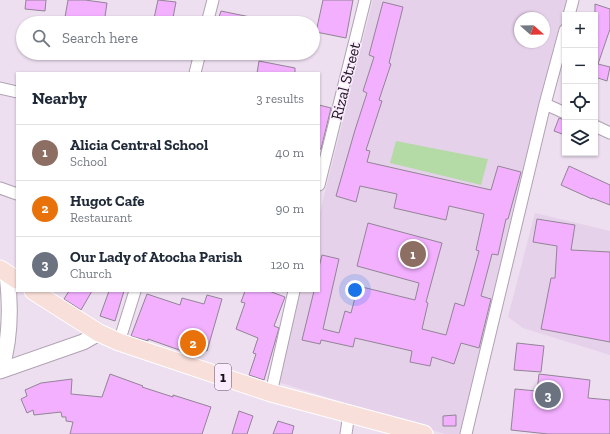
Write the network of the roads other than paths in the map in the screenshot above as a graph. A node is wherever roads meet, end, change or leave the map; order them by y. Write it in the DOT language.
graph roads {
  1 [pos="213,0"];
  2 [pos="365,0"];
  3 [pos="573,0"];
  4 [pos="570,12"];
  5 [pos="209,16"];
  6 [pos="562,41"];
  7 [pos="198,60"];
  8 [pos="195,72"];
  9 [pos="0,88"];
  10 [pos="16,92"];
  11 [pos="544,104"];
  12 [pos="562,112"];
  13 [pos="598,127"];
  14 [pos="610,133"];
  15 [pos="322,156"];
  16 [pos="320,175"];
  17 [pos="0,188"];
  18 [pos="16,194"];
  19 [pos="8,275"];
  20 [pos="35,292"];
  21 [pos="135,292"];
  22 [pos="294,292"];
  23 [pos="98,333"];
  24 [pos="119,342"];
  25 [pos="0,371"];
  26 [pos="271,393"];
  27 [pos="350,413"];
  28 [pos="346,434"];
  29 [pos="424,434"];
  30 [pos="466,434"];
  1 -- 5 [label="street"];
  2 -- 15 [label="street, Rizal Street"];
  3 -- 4 [label="street"];
  6 -- 11 [label="street"];
  7 -- 8 [label="street"];
  9 -- 10 [label="street"];
  11 -- 12 [label="street"];
  11 -- 30 [label="street"];
  13 -- 14 [label="street"];
  15 -- 16 [label="street, Rizal Street"];
  17 -- 18 [label="street"];
  19 -- 25 [label="main road"];
  20 -- 23 [label="main road, 1"];
  21 -- 24 [label="street"];
  22 -- 26 [label="street"];
  23 -- 24 [label="main road, 1"];
  23 -- 25 [label="main road"];
  24 -- 26 [label="main road, 1"];
  26 -- 27 [label="main road, 1"];
  27 -- 28 [label="street"];
  27 -- 29 [label="main road, 1"];
}
